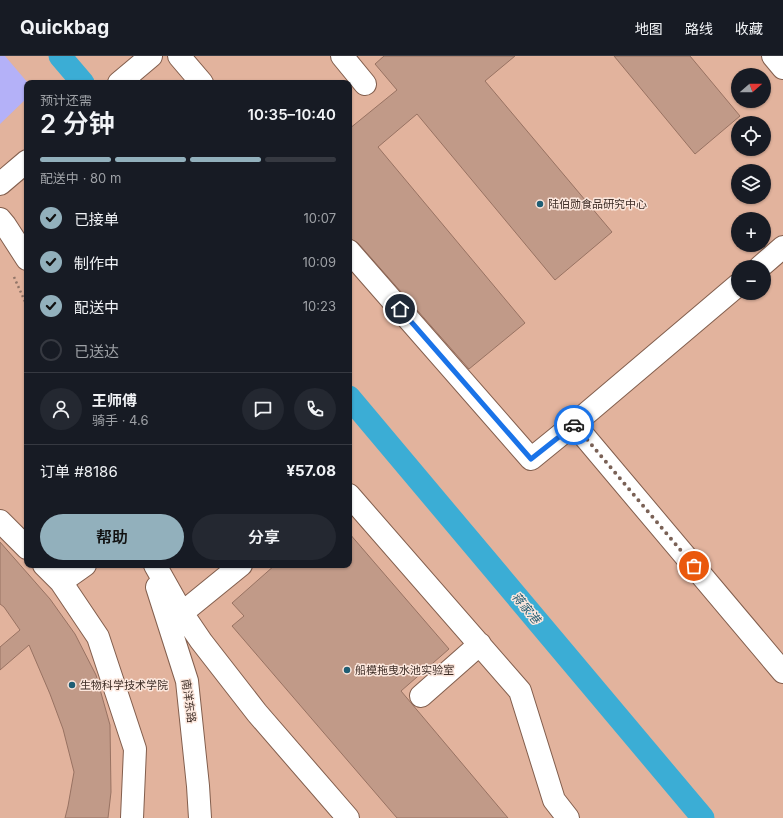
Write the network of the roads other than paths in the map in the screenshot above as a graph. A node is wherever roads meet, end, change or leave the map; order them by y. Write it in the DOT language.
graph roads {
  1 [pos="150,56"];
  2 [pos="179,56"];
  3 [pos="342,56"];
  4 [pos="773,56"];
  5 [pos="783,68"];
  6 [pos="125,78"];
  7 [pos="199,80"];
  8 [pos="365,84"];
  9 [pos="24,164"];
  10 [pos="0,184"];
  11 [pos="0,219"];
  12 [pos="783,247"];
  13 [pos="24,254"];
  14 [pos="352,254"];
  15 [pos="768,260"];
  16 [pos="731,292"];
  17 [pos="574,424"];
  18 [pos="352,498"];
  19 [pos="0,521"];
  20 [pos="24,545"];
  21 [pos="47,568"];
  22 [pos="81,568"];
  23 [pos="150,568"];
  24 [pos="157,568"];
  25 [pos="238,568"];
  26 [pos="61,582"];
  27 [pos="182,614"];
  28 [pos="480,644"];
  29 [pos="783,672"];
  30 [pos="421,696"];
  31 [pos="132,818"];
  32 [pos="200,818"];
  33 [pos="348,818"];
  34 [pos="568,818"];
  1 -- 6 [label="lane"];
  2 -- 7 [label="lane"];
  3 -- 8 [label="lane"];
  4 -- 5 [label="lane"];
  9 -- 10 [label="lane"];
  11 -- 13 [label="lane"];
  12 -- 15 [label="lane"];
  14 -- 17 [label="lane"];
  16 -- 17 [label="lane"];
  17 -- 29 [label="lane"];
  18 -- 28 [label="lane"];
  19 -- 20 [label="lane"];
  21 -- 26 [label="lane"];
  22 -- 26 [label="lane"];
  23 -- 32 [label="lane, 南洋东路"];
  24 -- 27 [label="lane"];
  25 -- 27 [label="lane"];
  26 -- 31 [label="lane"];
  27 -- 33 [label="lane"];
  28 -- 30 [label="lane"];
  28 -- 34 [label="lane"];
}
